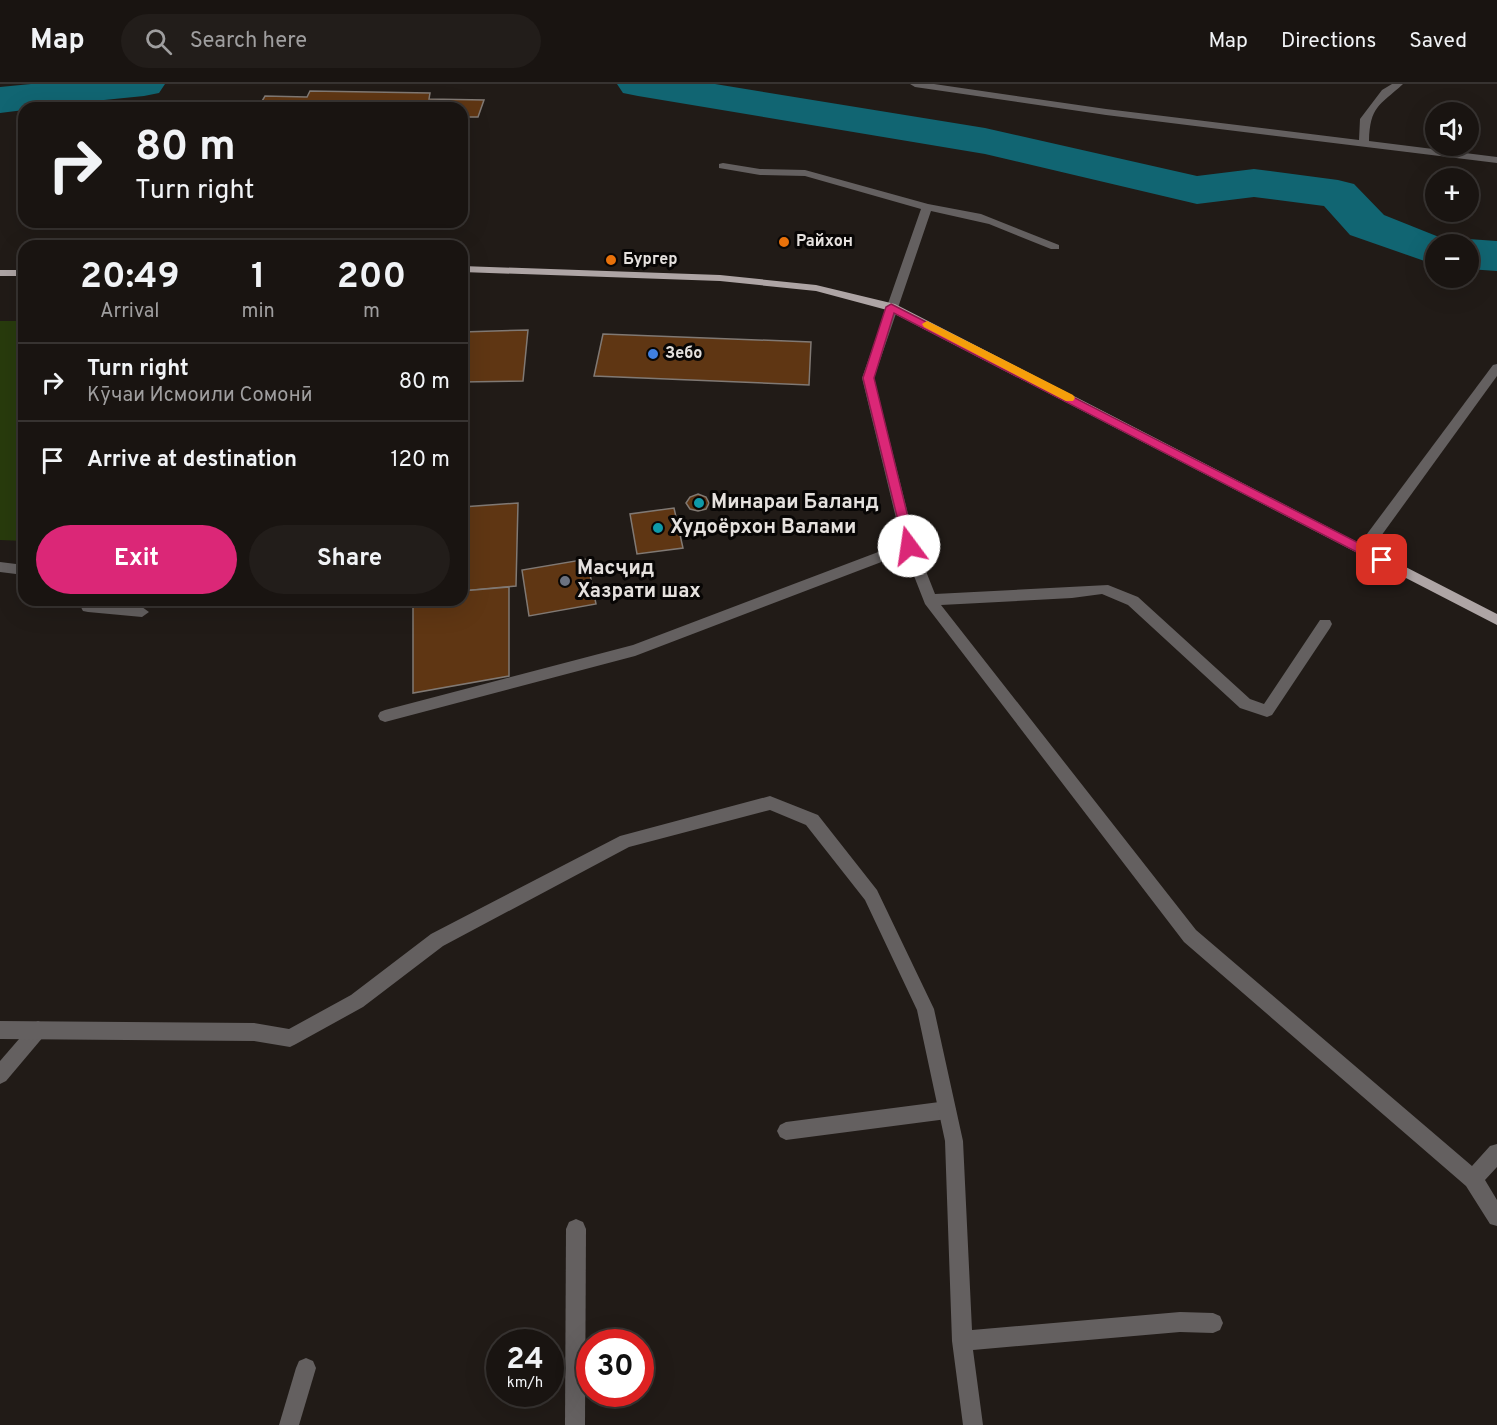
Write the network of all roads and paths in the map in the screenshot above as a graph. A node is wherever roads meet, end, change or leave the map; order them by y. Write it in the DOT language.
graph roads {
  1 [pos="915,84"];
  2 [pos="1398,84"];
  3 [pos="1364,144"];
  4 [pos="1497,160"];
  5 [pos="723,166"];
  6 [pos="927,207"];
  7 [pos="1055,247"];
  8 [pos="468,269"];
  9 [pos="0,273"];
  10 [pos="18,273"];
  11 [pos="891,307"];
  12 [pos="1497,368"];
  13 [pos="909,546"];
  14 [pos="1363,550"];
  15 [pos="0,567"];
  16 [pos="18,569"];
  17 [pos="930,600"];
  18 [pos="87,606"];
  19 [pos="142,612"];
  20 [pos="1497,620"];
  21 [pos="1325,624"];
  22 [pos="385,716"];
  23 [pos="0,1030"];
  24 [pos="38,1030"];
  25 [pos="0,1075"];
  26 [pos="947,1110"];
  27 [pos="786,1131"];
  28 [pos="1497,1153"];
  29 [pos="1473,1179"];
  30 [pos="1497,1217"];
  31 [pos="576,1229"];
  32 [pos="1214,1323"];
  33 [pos="962,1341"];
  34 [pos="306,1368"];
  35 [pos="289,1425"];
  36 [pos="574,1425"];
  37 [pos="973,1425"];
  1 -- 3 [label="street"];
  2 -- 3 [label="street"];
  3 -- 4 [label="street"];
  5 -- 6 [label="street"];
  6 -- 7 [label="street"];
  6 -- 11 [label="street"];
  8 -- 11 [label="main road"];
  9 -- 10 [label="main road"];
  11 -- 13 [label="street"];
  11 -- 14 [label="main road"];
  12 -- 14 [label="street"];
  13 -- 17 [label="street"];
  13 -- 22 [label="street"];
  14 -- 20 [label="main road"];
  15 -- 16 [label="street"];
  17 -- 21 [label="street"];
  17 -- 29 [label="street"];
  18 -- 19 [label="street"];
  23 -- 24 [label="street"];
  24 -- 25 [label="street"];
  24 -- 26 [label="street"];
  26 -- 27 [label="street"];
  26 -- 33 [label="street"];
  28 -- 29 [label="street"];
  29 -- 30 [label="street"];
  31 -- 36 [label="street"];
  32 -- 33 [label="street"];
  33 -- 37 [label="street"];
  34 -- 35 [label="street"];
}
